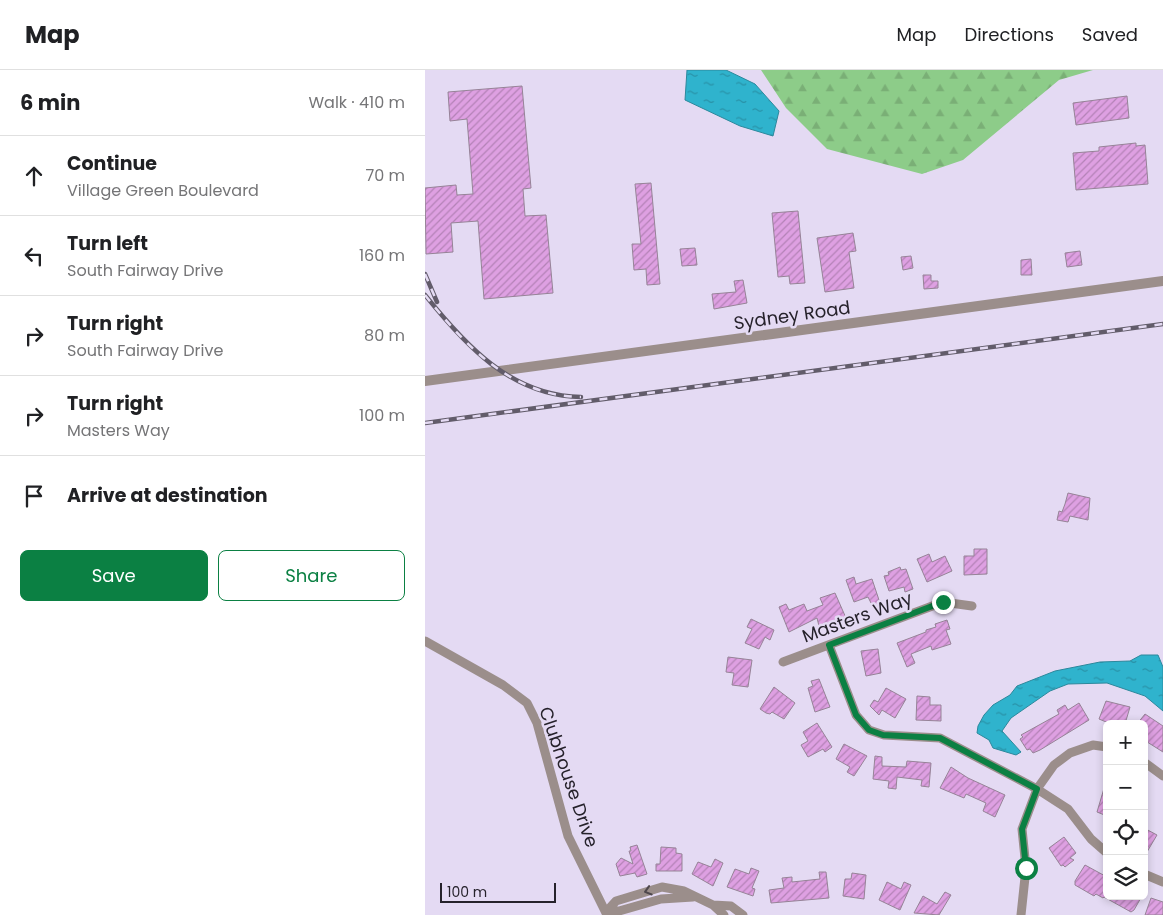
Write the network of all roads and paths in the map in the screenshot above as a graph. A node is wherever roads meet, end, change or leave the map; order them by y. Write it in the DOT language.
graph roads {
  1 [pos="1163,281"];
  2 [pos="425,381"];
  3 [pos="972,606"];
  4 [pos="425,641"];
  5 [pos="829,645"];
  6 [pos="783,662"];
  7 [pos="1103,746"];
  8 [pos="1148,765"];
  9 [pos="1163,776"];
  10 [pos="1037,789"];
  11 [pos="1103,850"];
  12 [pos="1148,876"];
  13 [pos="1163,882"];
  14 [pos="713,905"];
  15 [pos="607,913"];
  16 [pos="724,915"];
  17 [pos="743,915"];
  18 [pos="1021,915"];
  1 -- 2 [label="street, Sydney Road"];
  3 -- 5 [label="street, Masters Way"];
  4 -- 15 [label="street, Clubhouse Drive"];
  5 -- 6 [label="street, Masters Way"];
  5 -- 10 [label="street"];
  7 -- 10 [label="street"];
  8 -- 9 [label="street"];
  10 -- 11 [label="street"];
  10 -- 18 [label="street"];
  12 -- 13 [label="street"];
  14 -- 15 [label="street"];
  14 -- 16 [label="street"];
  14 -- 17 [label="street"];
}
